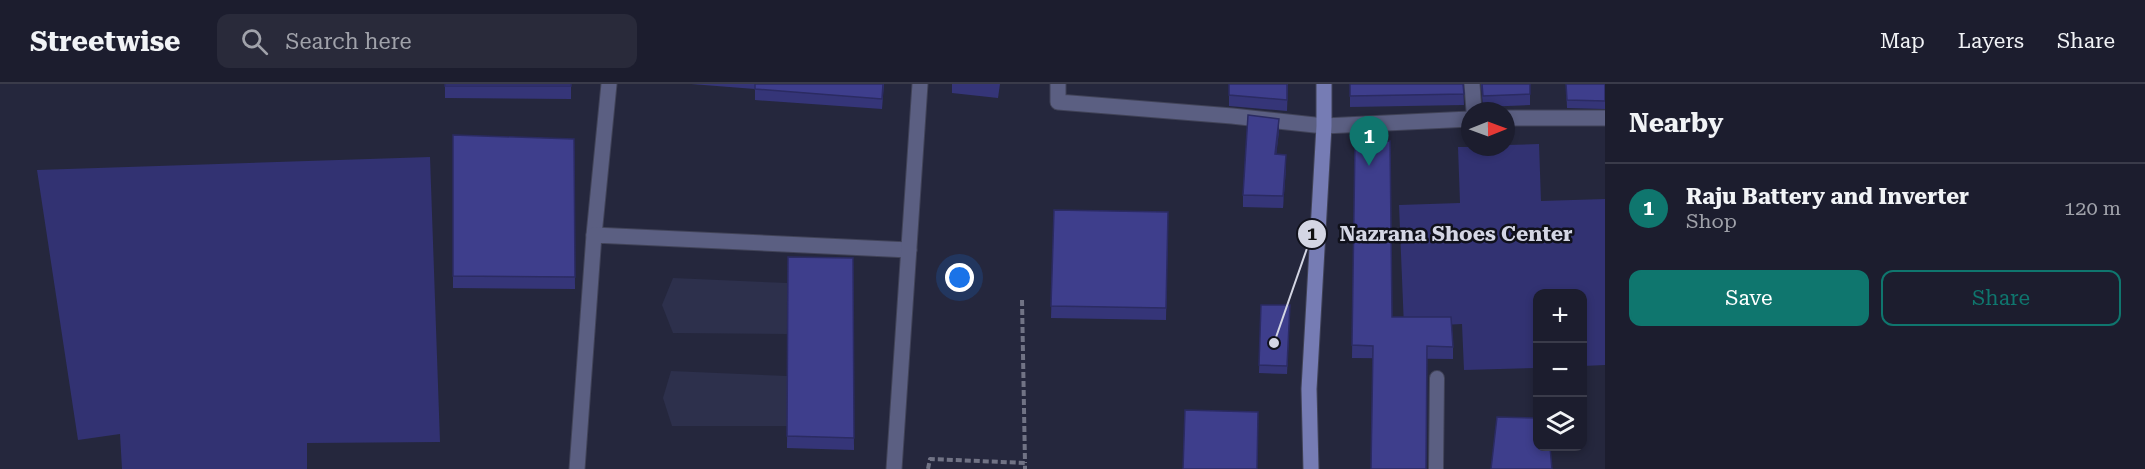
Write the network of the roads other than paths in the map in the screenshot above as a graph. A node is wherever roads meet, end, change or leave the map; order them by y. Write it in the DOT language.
graph roads {
  1 [pos="609,84"];
  2 [pos="920,84"];
  3 [pos="1058,84"];
  4 [pos="1324,84"];
  5 [pos="1472,84"];
  6 [pos="1473,102"];
  7 [pos="1605,117"];
  8 [pos="1515,118"];
  9 [pos="1461,119"];
  10 [pos="1324,126"];
  11 [pos="594,235"];
  12 [pos="909,250"];
  13 [pos="1437,378"];
  14 [pos="577,469"];
  15 [pos="894,469"];
  16 [pos="1311,469"];
  17 [pos="1436,469"];
  1 -- 11 [label="street"];
  2 -- 12 [label="street"];
  3 -- 10 [label="street"];
  4 -- 10 [label="main road"];
  5 -- 6 [label="street"];
  7 -- 8 [label="street"];
  9 -- 10 [label="street"];
  10 -- 16 [label="main road"];
  11 -- 12 [label="street"];
  11 -- 14 [label="street"];
  12 -- 15 [label="street"];
  13 -- 17 [label="lane"];
}
